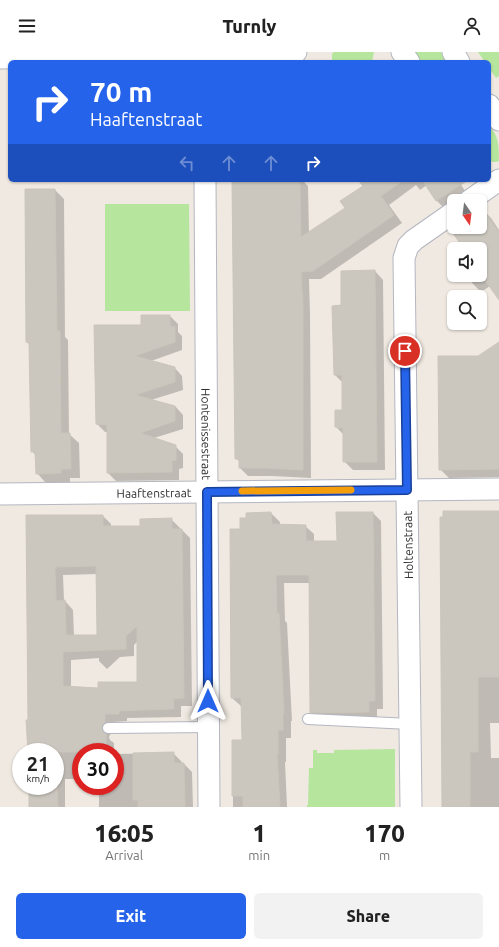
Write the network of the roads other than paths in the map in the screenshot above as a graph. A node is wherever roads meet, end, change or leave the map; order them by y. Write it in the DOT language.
graph roads {
  1 [pos="296,52"];
  2 [pos="452,52"];
  3 [pos="0,58"];
  4 [pos="205,58"];
  5 [pos="458,60"];
  6 [pos="491,108"];
  7 [pos="499,120"];
  8 [pos="205,182"];
  9 [pos="495,184"];
  10 [pos="480,194"];
  11 [pos="447,217"];
  12 [pos="499,489"];
  13 [pos="407,490"];
  14 [pos="207,492"];
  15 [pos="0,494"];
  16 [pos="308,719"];
  17 [pos="410,724"];
  18 [pos="208,727"];
  19 [pos="108,728"];
  20 [pos="209,807"];
  21 [pos="411,807"];
  1 -- 4 [label="street"];
  2 -- 5 [label="street"];
  3 -- 4 [label="street"];
  6 -- 7 [label="street"];
  8 -- 14 [label="street, Hontenissestraat"];
  9 -- 10 [label="street"];
  11 -- 13 [label="street, Holtenstraat"];
  12 -- 13 [label="street, Haaftenstraat"];
  13 -- 14 [label="street, Haaftenstraat"];
  13 -- 17 [label="street, Holtenstraat"];
  14 -- 15 [label="street, Haaftenstraat"];
  14 -- 18 [label="street, Hontenissestraat"];
  16 -- 17 [label="lane"];
  17 -- 21 [label="street, Holtenstraat"];
  18 -- 19 [label="lane"];
  18 -- 20 [label="street, Hontenissestraat"];
}
